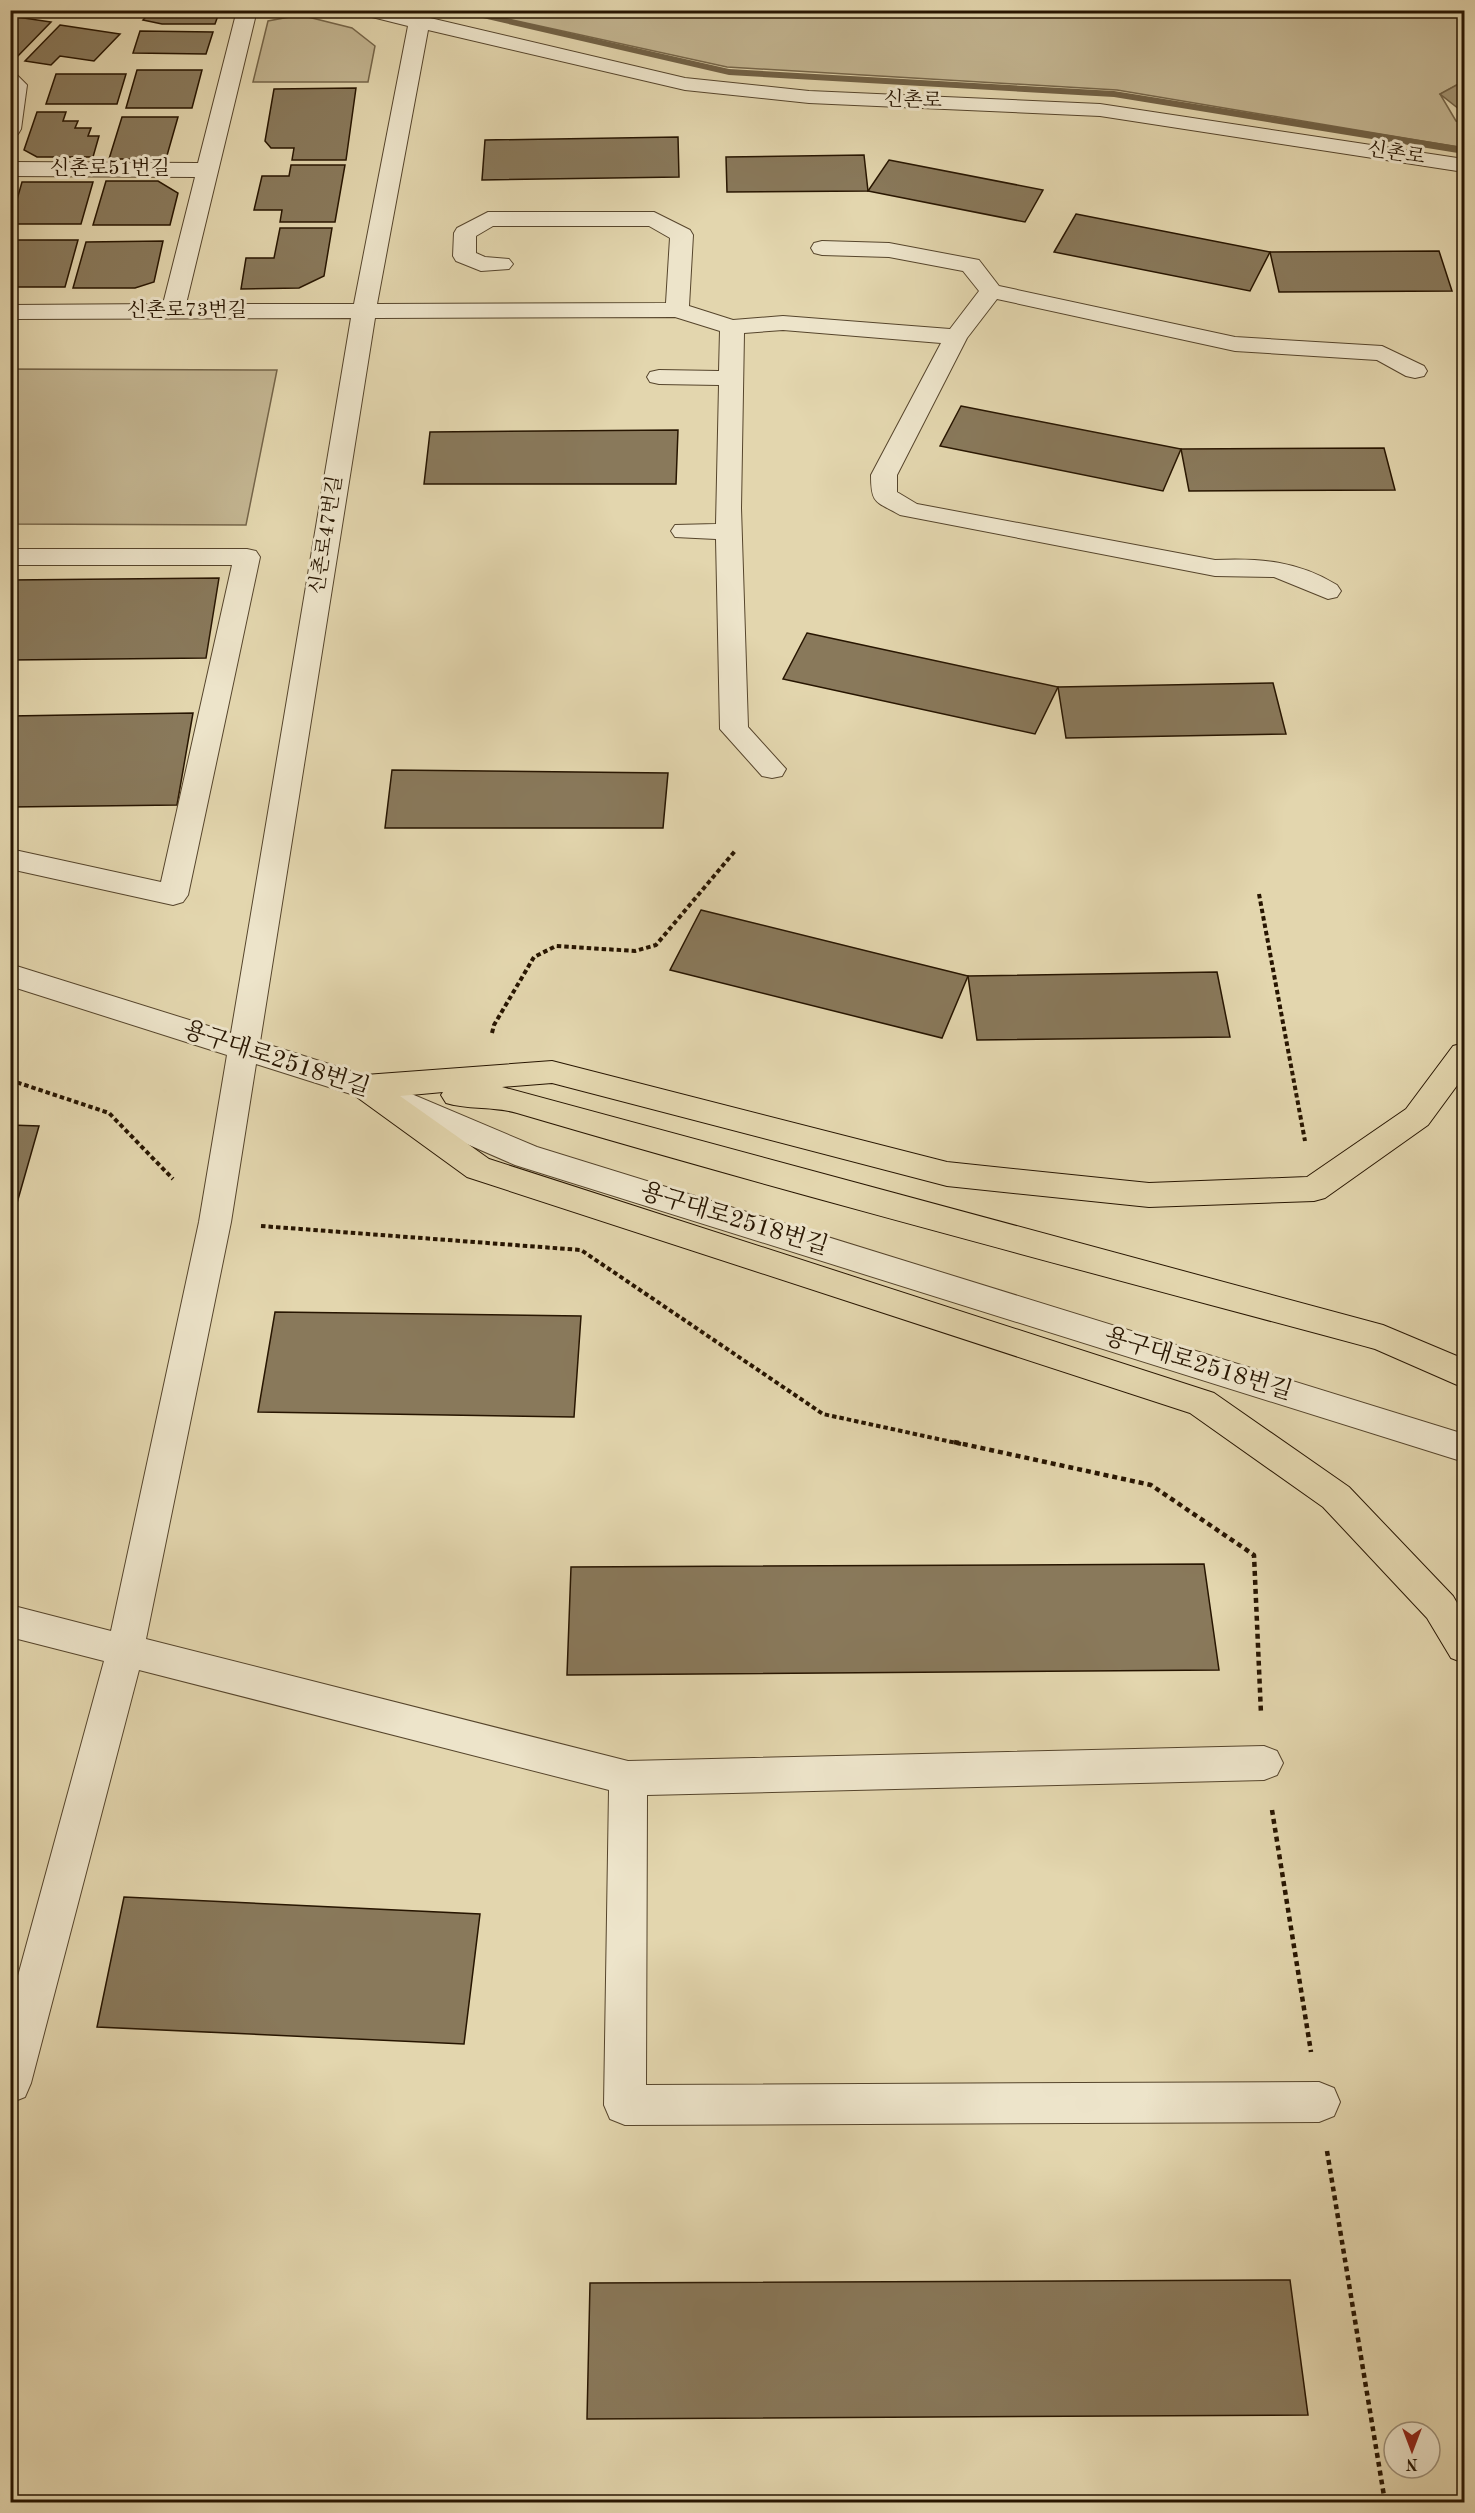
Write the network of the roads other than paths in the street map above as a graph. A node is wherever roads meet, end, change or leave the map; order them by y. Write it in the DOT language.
graph roads {
  1 [pos="247,10"];
  2 [pos="367,10"];
  3 [pos="419,22"];
  4 [pos="10,80"];
  5 [pos="10,129"];
  6 [pos="1464,165"];
  7 [pos="10,169"];
  8 [pos="209,170"];
  9 [pos="822,248"];
  10 [pos="501,264"];
  11 [pos="991,291"];
  12 [pos="677,310"];
  13 [pos="173,311"];
  14 [pos="10,312"];
  15 [pos="364,312"];
  16 [pos="732,327"];
  17 [pos="956,337"];
  18 [pos="1415,371"];
  19 [pos="659,377"];
  20 [pos="731,378"];
  21 [pos="684,531"];
  22 [pos="729,532"];
  23 [pos="10,557"];
  24 [pos="1328,591"];
  25 [pos="772,769"];
  26 [pos="10,859"];
  27 [pos="10,975"];
  28 [pos="243,1049"];
  29 [pos="1464,1054"];
  30 [pos="365,1087"];
  31 [pos="1464,1374"];
  32 [pos="1464,1448"];
  33 [pos="10,1621"];
  34 [pos="1464,1647"];
  35 [pos="125,1652"];
  36 [pos="1264,1763"];
  37 [pos="628,1778"];
  38 [pos="10,2083"];
  39 [pos="1319,2102"];
  1 -- 8 [label="street, 신촌로51번길"];
  2 -- 3 [label="street, 신촌로"];
  3 -- 6 [label="street, 신촌로"];
  3 -- 15 [label="street, 신촌로47번길"];
  4 -- 5 [label="street"];
  7 -- 8 [label="street, 신촌로51번길"];
  8 -- 13 [label="street, 신촌로51번길"];
  9 -- 11 [label="street"];
  10 -- 12 [label="street"];
  11 -- 17 [label="street"];
  11 -- 18 [label="street"];
  12 -- 15 [label="street, 신촌로73번길"];
  12 -- 16 [label="street, 신촌로73번길"];
  13 -- 14 [label="street, 신촌로73번길"];
  13 -- 15 [label="street, 신촌로73번길"];
  15 -- 28 [label="street, 신촌로47번길"];
  16 -- 17 [label="street"];
  16 -- 20 [label="street"];
  17 -- 24 [label="street"];
  19 -- 20 [label="street"];
  20 -- 22 [label="street"];
  21 -- 22 [label="street"];
  22 -- 25 [label="street"];
  23 -- 26 [label="street"];
  27 -- 28 [label="street, 용구대로2518번길"];
  28 -- 30 [label="street, 용구대로2518번길"];
  28 -- 35 [label="street, 신촌로47번길"];
  29 -- 30 [label="main road"];
  30 -- 31 [label="main road"];
  30 -- 32 [label="street, 용구대로2518번길"];
  30 -- 34 [label="main road"];
  33 -- 35 [label="street"];
  35 -- 37 [label="street"];
  35 -- 38 [label="street, 신촌로47번길"];
  36 -- 37 [label="street"];
  37 -- 39 [label="street"];
}
